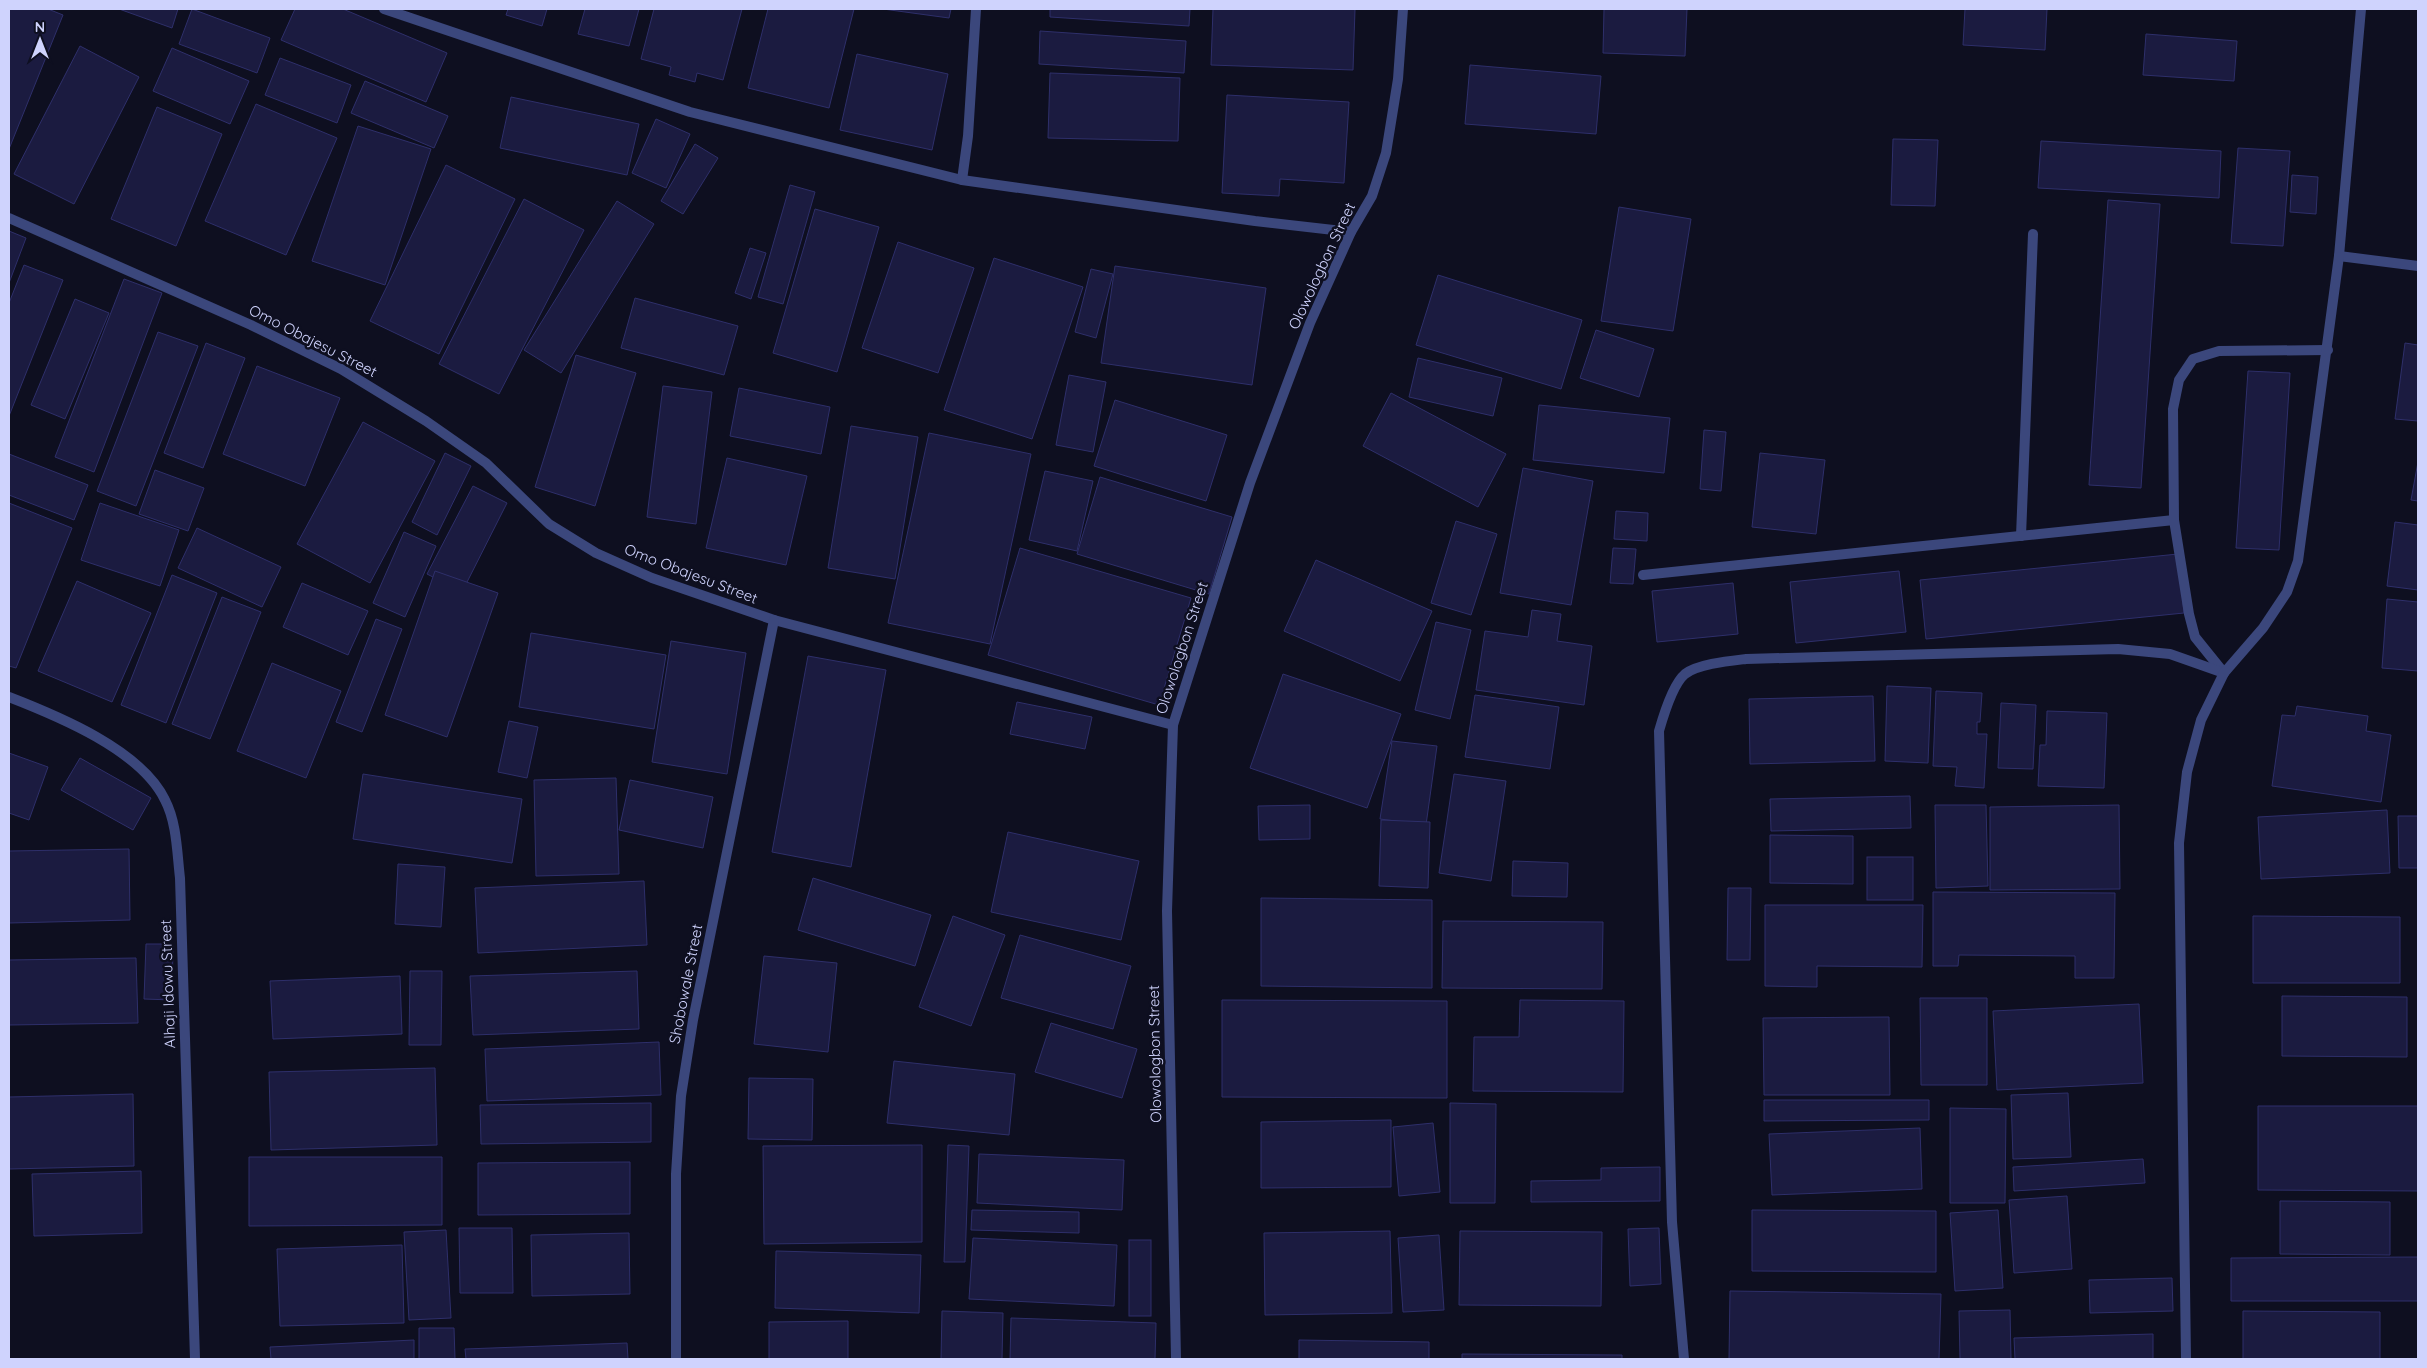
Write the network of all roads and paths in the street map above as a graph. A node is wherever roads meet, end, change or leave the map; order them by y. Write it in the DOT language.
graph roads {
  1 [pos="384,9"];
  2 [pos="976,9"];
  3 [pos="1403,9"];
  4 [pos="2360,9"];
  5 [pos="962,180"];
  6 [pos="9,218"];
  7 [pos="1351,232"];
  8 [pos="2033,234"];
  9 [pos="2339,256"];
  10 [pos="2418,266"];
  11 [pos="2328,350"];
  12 [pos="2174,520"];
  13 [pos="2021,536"];
  14 [pos="1643,575"];
  15 [pos="774,620"];
  16 [pos="2224,673"];
  17 [pos="9,697"];
  18 [pos="1173,726"];
  19 [pos="195,1359"];
  20 [pos="676,1359"];
  21 [pos="1176,1359"];
  22 [pos="1684,1359"];
  23 [pos="2186,1359"];
  1 -- 5 [label="street"];
  2 -- 5 [label="street"];
  3 -- 7 [label="street, Olowologbon Street"];
  4 -- 9 [label="street"];
  5 -- 7 [label="street"];
  6 -- 15 [label="street, Omo Obajesu Street"];
  7 -- 18 [label="street, Olowologbon Street"];
  8 -- 13 [label="street"];
  9 -- 10 [label="street"];
  9 -- 11 [label="street"];
  11 -- 12 [label="street"];
  11 -- 16 [label="street"];
  12 -- 13 [label="street"];
  12 -- 16 [label="street"];
  13 -- 14 [label="street"];
  15 -- 18 [label="street, Omo Obajesu Street"];
  15 -- 20 [label="street, Shobowale Street"];
  16 -- 22 [label="street"];
  16 -- 23 [label="street"];
  17 -- 19 [label="street, Alhaji Idowu Street"];
  18 -- 21 [label="street, Olowologbon Street"];
}
